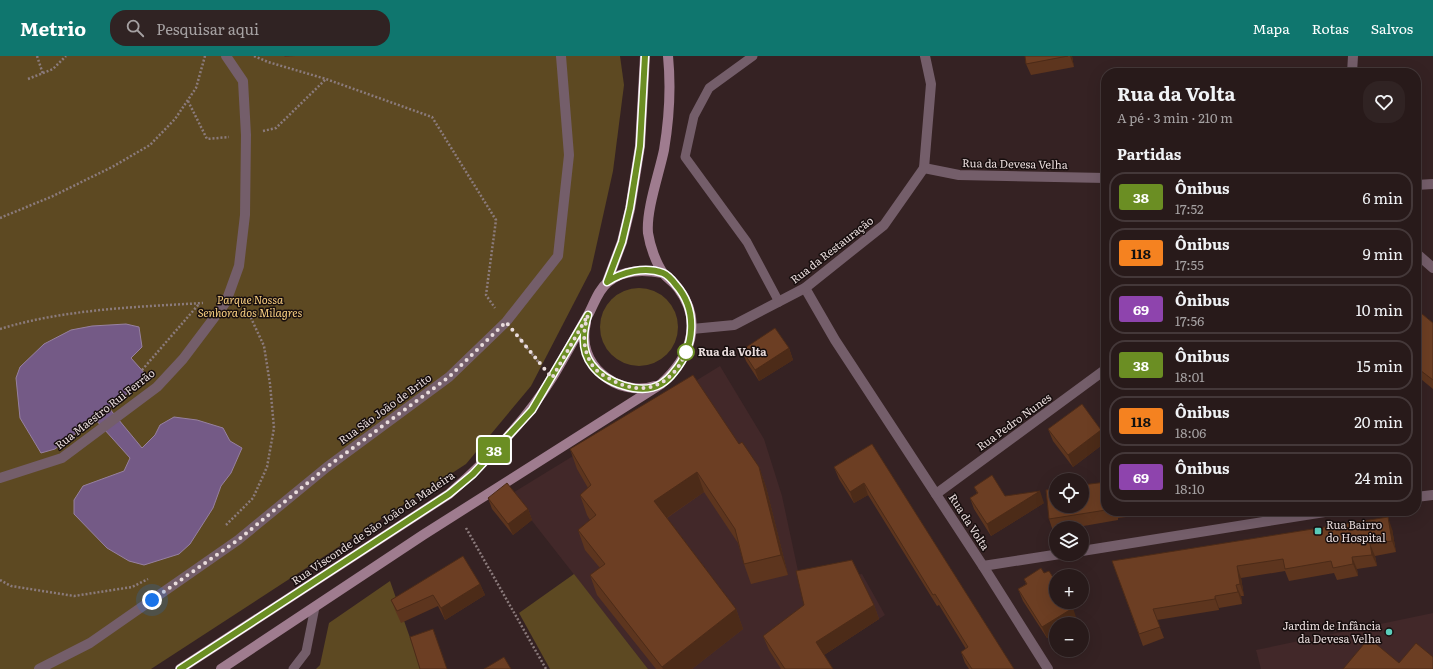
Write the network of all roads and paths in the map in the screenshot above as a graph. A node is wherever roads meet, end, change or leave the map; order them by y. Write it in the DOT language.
graph roads {
  1 [pos="37,56"];
  2 [pos="66,56"];
  3 [pos="205,56"];
  4 [pos="226,56"];
  5 [pos="254,56"];
  6 [pos="561,56"];
  7 [pos="645,56"];
  8 [pos="668,56"];
  9 [pos="753,56"];
  10 [pos="925,56"];
  11 [pos="1353,56"];
  12 [pos="1352,68"];
  13 [pos="43,75"];
  14 [pos="28,79"];
  15 [pos="326,79"];
  16 [pos="188,100"];
  17 [pos="246,135"];
  18 [pos="924,168"];
  19 [pos="1101,178"];
  20 [pos="1433,184"];
  21 [pos="1421,185"];
  22 [pos="0,218"];
  23 [pos="1421,257"];
  24 [pos="1433,268"];
  25 [pos="663,273"];
  26 [pos="607,282"];
  27 [pos="805,288"];
  28 [pos="226,302"];
  29 [pos="779,302"];
  30 [pos="199,303"];
  31 [pos="588,315"];
  32 [pos="506,322"];
  33 [pos="0,329"];
  34 [pos="692,329"];
  35 [pos="142,370"];
  36 [pos="1101,373"];
  37 [pos="552,378"];
  38 [pos="661,384"];
  39 [pos="0,478"];
  40 [pos="936,494"];
  41 [pos="1433,495"];
  42 [pos="1421,497"];
  43 [pos="458,513"];
  44 [pos="1299,516"];
  45 [pos="225,525"];
  46 [pos="1089,549"];
  47 [pos="1049,556"];
  48 [pos="983,566"];
  49 [pos="152,577"];
  50 [pos="0,580"];
  51 [pos="315,607"];
  52 [pos="39,669"];
  53 [pos="180,669"];
  54 [pos="220,669"];
  55 [pos="293,669"];
  56 [pos="546,669"];
  57 [pos="1048,669"];
  1 -- 13 [label="path"];
  2 -- 13 [label="path"];
  3 -- 16 [label="path"];
  4 -- 17 [label="street, Rua Maestro Rui Ferrão"];
  5 -- 15 [label="path"];
  6 -- 32 [label="street, Rua São João de Brito"];
  7 -- 26 [label="main road, Rua Visconde de São João da Madeira"];
  8 -- 25 [label="main road"];
  9 -- 29 [label="lane"];
  10 -- 18 [label="street"];
  11 -- 12 [label="street"];
  13 -- 14 [label="path"];
  15 -- 17 [label="path"];
  15 -- 32 [label="path"];
  16 -- 17 [label="path"];
  16 -- 22 [label="path"];
  17 -- 28 [label="street, Rua Maestro Rui Ferrão"];
  18 -- 19 [label="street, Rua da Devesa Velha"];
  18 -- 27 [label="street, Rua da Restauração"];
  20 -- 21 [label="street"];
  23 -- 24 [label="street"];
  25 -- 26 [label="main road"];
  25 -- 34 [label="main road"];
  26 -- 31 [label="main road, Rua Visconde de São João da Madeira"];
  27 -- 29 [label="street, Rua da Restauração"];
  27 -- 40 [label="street, Rua da Volta"];
  28 -- 30 [label="path"];
  28 -- 39 [label="street, Rua Maestro Rui Ferrão"];
  28 -- 45 [label="path"];
  29 -- 34 [label="street, Rua da Restauração"];
  30 -- 33 [label="path"];
  30 -- 35 [label="path"];
  31 -- 37 [label="main road, Rua Visconde de São João da Madeira"];
  31 -- 38 [label="main road, Rua Visconde de São João da Madeira"];
  32 -- 37 [label="path"];
  32 -- 52 [label="street, Rua São João de Brito"];
  34 -- 38 [label="main road"];
  36 -- 40 [label="street, Rua Pedro Nunes"];
  37 -- 53 [label="main road, Rua Visconde de São João da Madeira"];
  38 -- 43 [label="main road"];
  40 -- 48 [label="street, Rua da Volta"];
  41 -- 42 [label="street"];
  43 -- 51 [label="main road"];
  43 -- 56 [label="path"];
  44 -- 46 [label="street"];
  47 -- 48 [label="street"];
  48 -- 57 [label="street, Rua da Volta"];
  49 -- 50 [label="path"];
  51 -- 54 [label="main road"];
  51 -- 55 [label="lane"];
}
